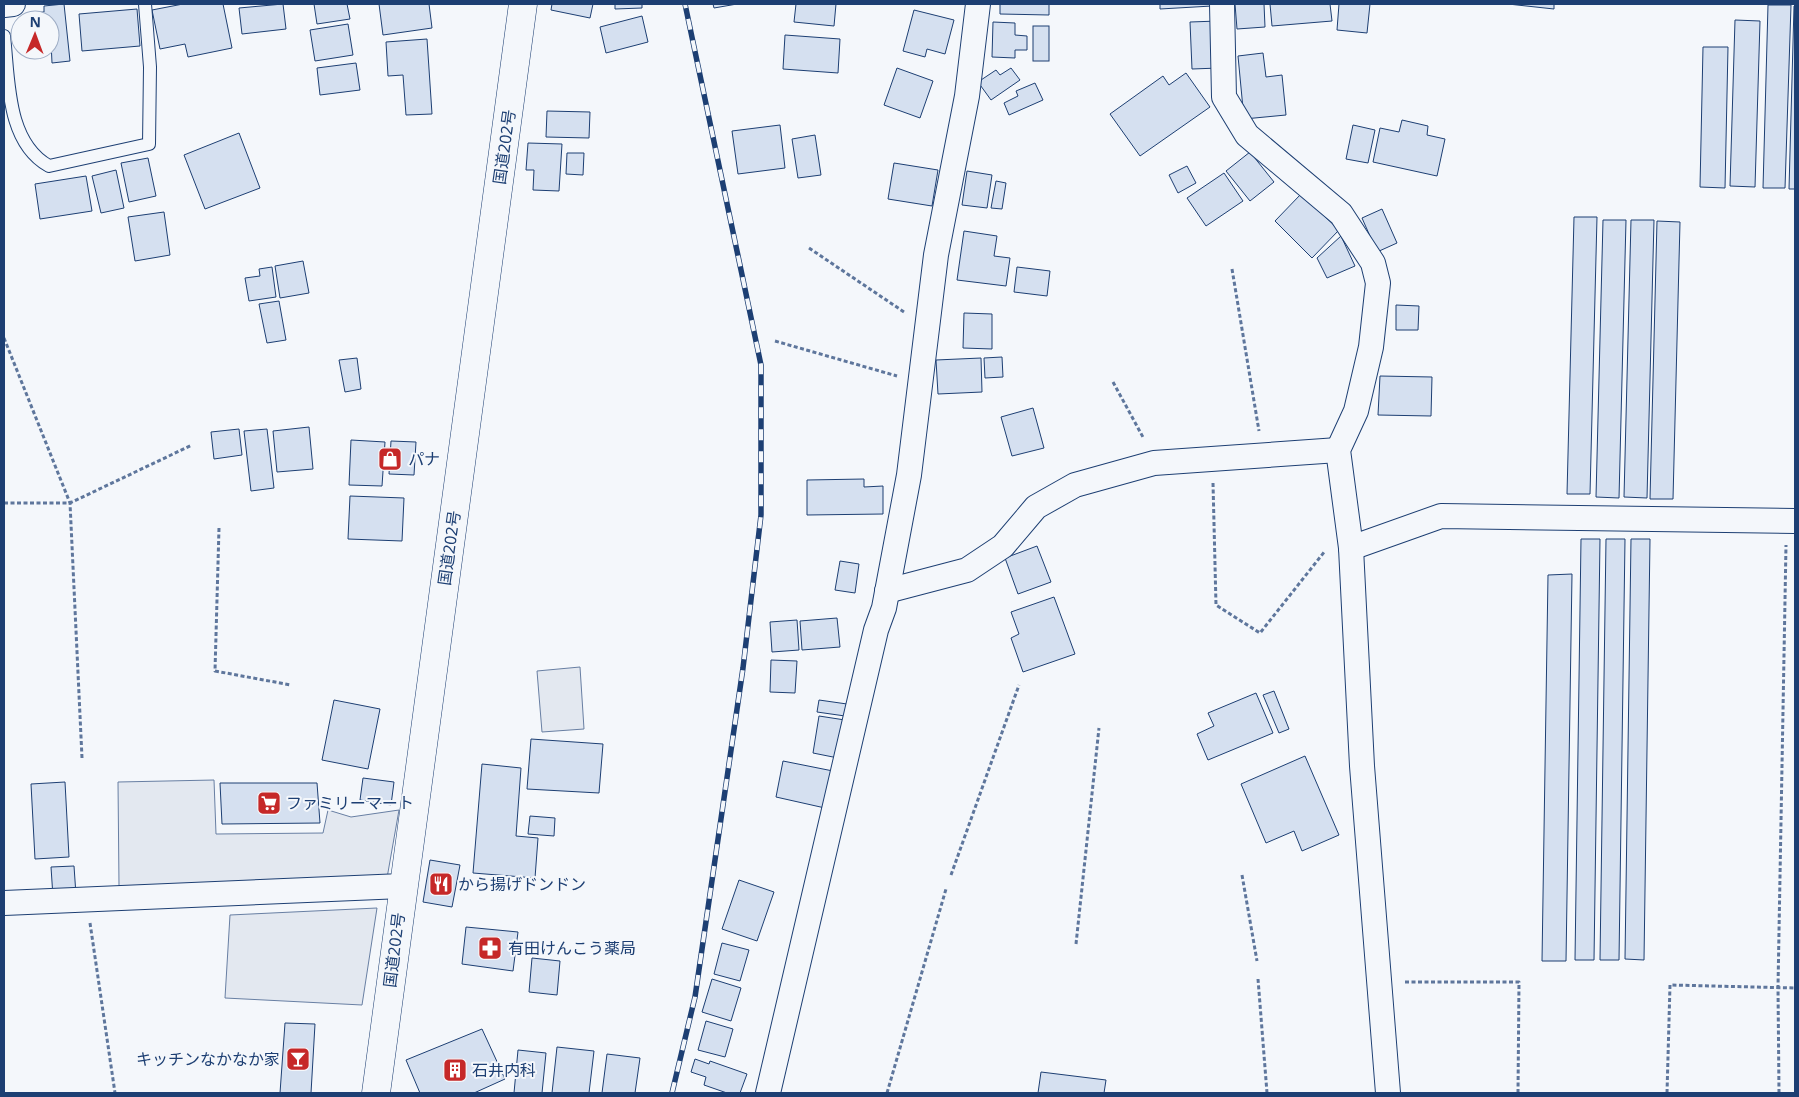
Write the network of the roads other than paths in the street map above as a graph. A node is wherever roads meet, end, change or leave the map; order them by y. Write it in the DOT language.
graph roads {
  1 [pos="4,4"];
  2 [pos="13,4"];
  3 [pos="145,4"];
  4 [pos="523,4"];
  5 [pos="978,4"];
  6 [pos="1222,4"];
  7 [pos="4,36"];
  8 [pos="1338,450"];
  9 [pos="1790,529"];
  10 [pos="1341,546"];
  11 [pos="887,591"];
  12 [pos="402,886"];
  13 [pos="4,903"];
  14 [pos="376,1093"];
  15 [pos="768,1093"];
  16 [pos="1388,1093"];
  1 -- 2 [label="street"];
  3 -- 7 [label="lane"];
  4 -- 12 [label="highway, 国道202号"];
  5 -- 11 [label="street"];
  6 -- 8 [label="street"];
  8 -- 10 [label="street"];
  8 -- 11 [label="street"];
  9 -- 10 [label="street"];
  10 -- 16 [label="street"];
  11 -- 15 [label="street"];
  12 -- 13 [label="street"];
  12 -- 14 [label="highway, 国道202号"];
}
